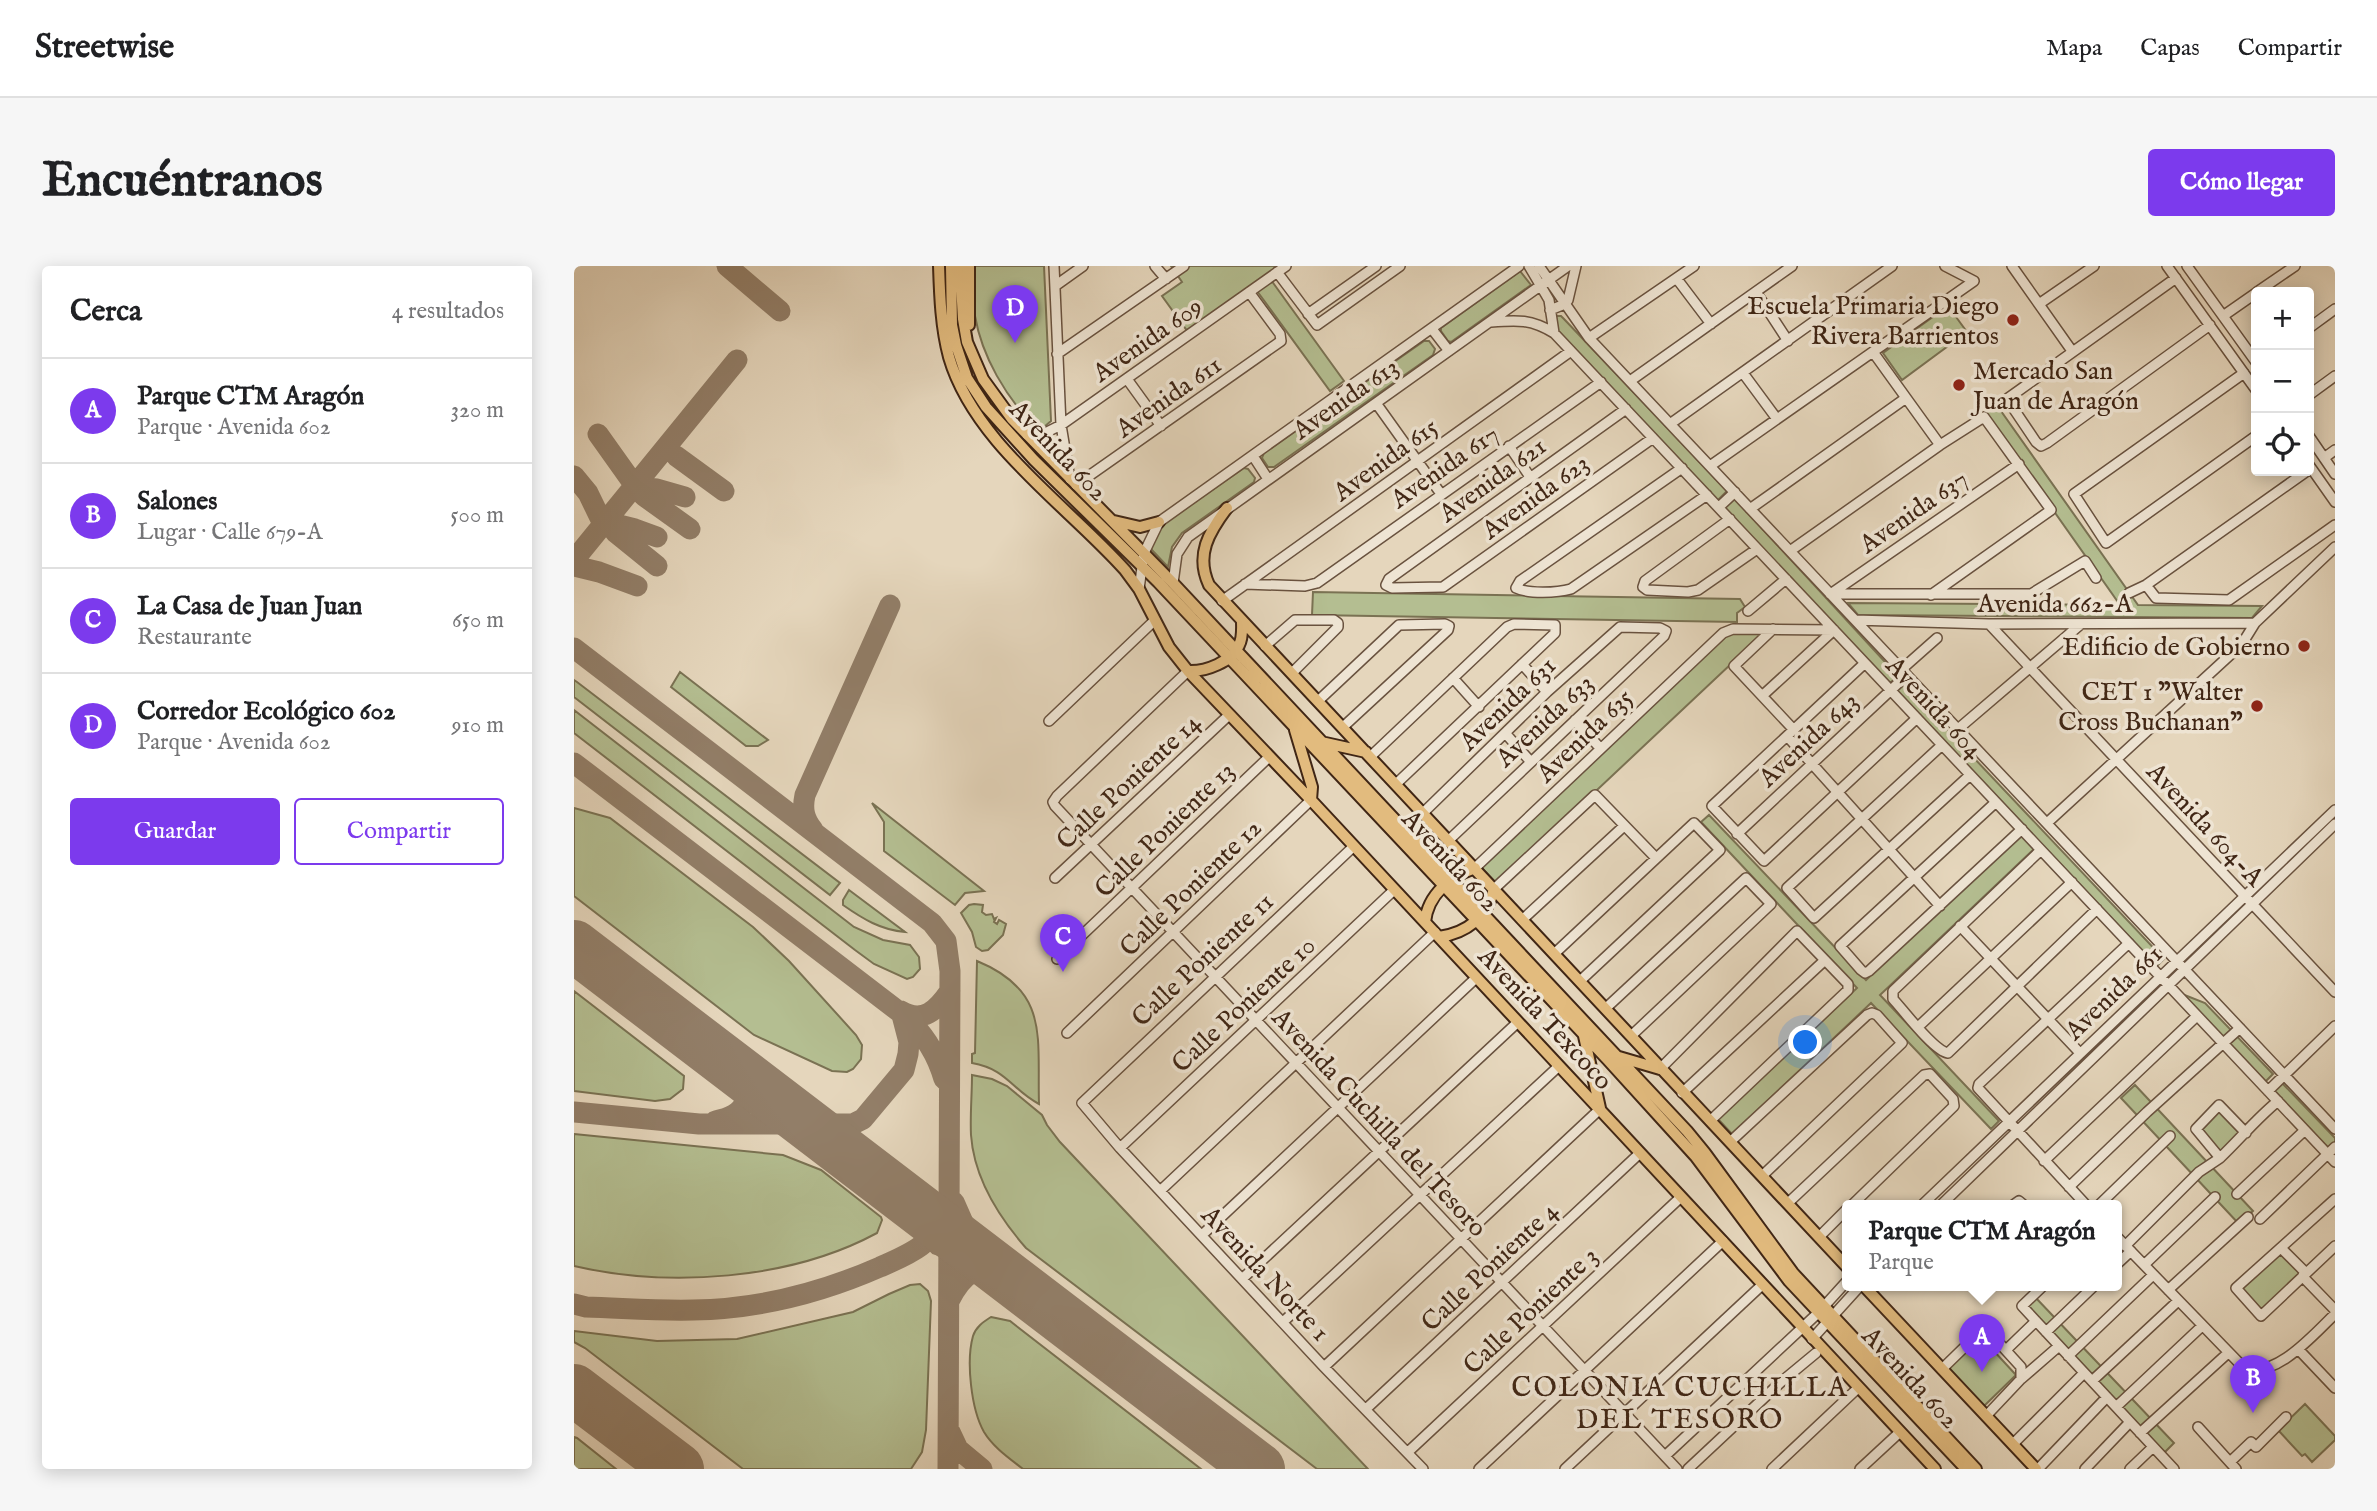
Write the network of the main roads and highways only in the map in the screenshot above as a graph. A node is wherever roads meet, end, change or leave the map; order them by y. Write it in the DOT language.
graph roads {
  1 [pos="939,266"];
  2 [pos="951,266"];
  3 [pos="960,266"];
  4 [pos="968,266"];
  5 [pos="967,342"];
  6 [pos="1227,508"];
  7 [pos="1110,520"];
  8 [pos="1159,522"];
  9 [pos="1142,559"];
  10 [pos="1242,621"];
  11 [pos="1232,654"];
  12 [pos="1188,671"];
  13 [pos="1294,727"];
  14 [pos="1320,742"];
  15 [pos="1368,755"];
  16 [pos="1311,800"];
  17 [pos="1475,869"];
  18 [pos="1447,883"];
  19 [pos="1494,889"];
  20 [pos="1480,917"];
  21 [pos="1425,922"];
  22 [pos="1437,935"];
  23 [pos="1584,1036"];
  24 [pos="1617,1056"];
  25 [pos="1660,1069"];
  26 [pos="1600,1109"];
  27 [pos="1842,1262"];
  28 [pos="1867,1291"];
  29 [pos="1821,1310"];
  30 [pos="1831,1320"];
  31 [pos="1935,1469"];
  32 [pos="1966,1469"];
  33 [pos="1976,1469"];
  34 [pos="2037,1469"];
  1 -- 12 [label="main road, Avenida Texcoco"];
  2 -- 9 [label="main road, Avenida 602"];
  3 -- 5 [label="main road, Avenida 602"];
  4 -- 5 [label="main road, Avenida 602"];
  5 -- 7 [label="main road, Avenida 602"];
  6 -- 10 [label="main road, Avenida 602"];
  7 -- 8 [label="main road"];
  7 -- 9 [label="main road, Avenida 602"];
  9 -- 11 [label="main road, Avenida 602"];
  9 -- 11 [label="main road, Avenida 602"];
  10 -- 11 [label="main road"];
  10 -- 15 [label="main road, Avenida 602"];
  11 -- 12 [label="main road"];
  11 -- 13 [label="main road, Avenida 602"];
  11 -- 14 [label="main road, Avenida 602"];
  12 -- 16 [label="main road, Avenida Texcoco"];
  13 -- 16 [label="main road"];
  13 -- 18 [label="main road, Avenida 602"];
  14 -- 15 [label="main road"];
  14 -- 18 [label="main road, Avenida 602"];
  15 -- 17 [label="main road, Avenida 602"];
  16 -- 21 [label="main road, Avenida Texcoco"];
  17 -- 18 [label="main road"];
  17 -- 19 [label="main road, Avenida 602"];
  18 -- 20 [label="main road, Avenida 602"];
  18 -- 21 [label="main road"];
  19 -- 20 [label="main road"];
  19 -- 25 [label="main road, Avenida 602"];
  20 -- 22 [label="main road"];
  20 -- 23 [label="main road, Avenida 602"];
  20 -- 24 [label="main road, Avenida 602"];
  21 -- 22 [label="main road, Avenida Texcoco"];
  22 -- 26 [label="main road, Avenida Texcoco"];
  23 -- 26 [label="main road"];
  23 -- 29 [label="main road, Avenida 602"];
  24 -- 25 [label="main road"];
  24 -- 29 [label="main road, Avenida 602"];
  25 -- 27 [label="main road, Avenida 602"];
  26 -- 31 [label="main road, Avenida Texcoco"];
  28 -- 34 [label="main road, Avenida 602"];
  29 -- 30 [label="main road, Avenida 602"];
  30 -- 32 [label="main road, Avenida 602"];
  30 -- 33 [label="main road, Avenida 602"];
}
